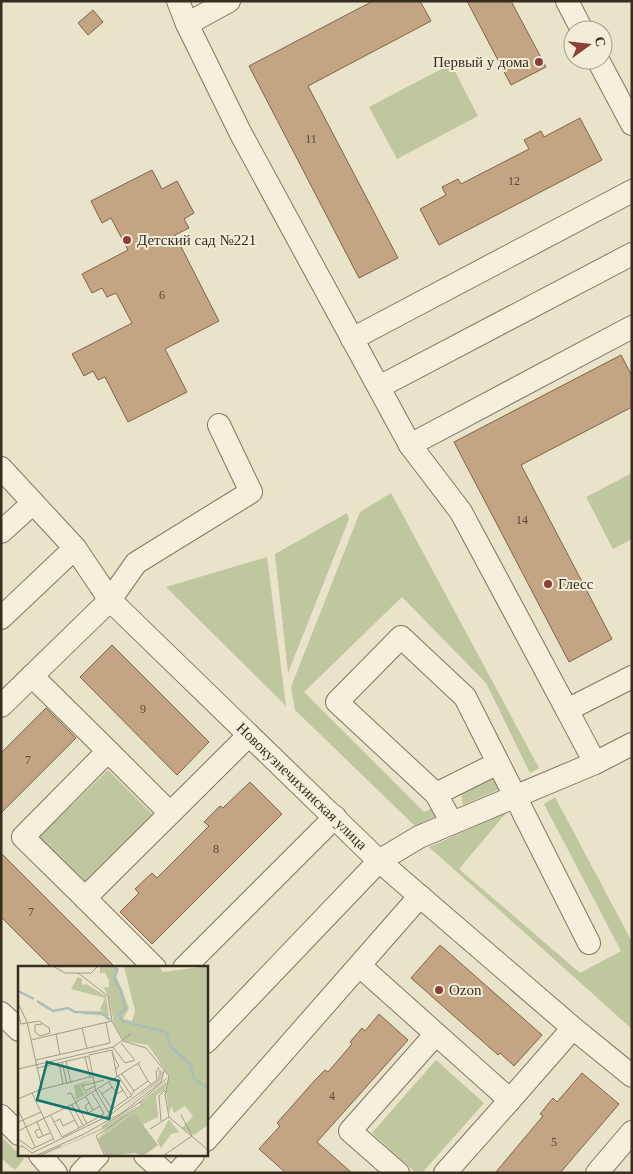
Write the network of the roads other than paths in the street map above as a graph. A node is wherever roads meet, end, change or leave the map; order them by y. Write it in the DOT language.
graph roads {
  1 [pos="178,1"];
  2 [pos="229,1"];
  3 [pos="567,1"];
  4 [pos="577,20"];
  5 [pos="187,24"];
  6 [pos="603,70"];
  7 [pos="632,124"];
  8 [pos="632,191"];
  9 [pos="632,254"];
  10 [pos="632,327"];
  11 [pos="352,339"];
  12 [pos="379,387"];
  13 [pos="219,425"];
  14 [pos="410,445"];
  15 [pos="1,468"];
  16 [pos="33,503"];
  17 [pos="1,532"];
  18 [pos="75,548"];
  19 [pos="110,600"];
  20 [pos="1,618"];
  21 [pos="32,676"];
  22 [pos="632,677"];
  23 [pos="1,706"];
  24 [pos="567,710"];
  25 [pos="249,736"];
  26 [pos="632,744"];
  27 [pos="108,751"];
  28 [pos="498,763"];
  29 [pos="595,763"];
  30 [pos="436,794"];
  31 [pos="514,797"];
  32 [pos="170,813"];
  33 [pos="335,817"];
  34 [pos="452,823"];
  35 [pos="379,861"];
  36 [pos="420,896"];
  37 [pos="85,898"];
  38 [pos="589,943"];
  39 [pos="152,966"];
  40 [pos="186,966"];
  41 [pos="360,966"];
  42 [pos="1,1012"];
  43 [pos="573,1028"];
  44 [pos="18,1029"];
  45 [pos="436,1034"];
  46 [pos="208,1040"];
  47 [pos="632,1076"];
  48 [pos="510,1100"];
  49 [pos="1,1116"];
  50 [pos="632,1132"];
  51 [pos="18,1133"];
  52 [pos="208,1138"];
  53 [pos="41,1156"];
  54 [pos="97,1156"];
  55 [pos="146,1156"];
  56 [pos="192,1156"];
  57 [pos="56,1173"];
  58 [pos="81,1173"];
  59 [pos="165,1173"];
  60 [pos="178,1173"];
  61 [pos="398,1173"];
  62 [pos="445,1173"];
  63 [pos="597,1173"];
  1 -- 5 [label="street"];
  2 -- 5 [label="street"];
  3 -- 4 [label="street"];
  5 -- 11 [label="street"];
  6 -- 7 [label="street"];
  8 -- 11 [label="street"];
  9 -- 12 [label="street"];
  10 -- 14 [label="street"];
  11 -- 12 [label="street"];
  12 -- 14 [label="street"];
  13 -- 19 [label="street"];
  14 -- 24 [label="street"];
  15 -- 16 [label="street, Новокузнечихинская улица"];
  16 -- 17 [label="street"];
  16 -- 18 [label="street, Новокузнечихинская улица"];
  18 -- 19 [label="street, Новокузнечихинская улица"];
  18 -- 20 [label="street"];
  19 -- 21 [label="street"];
  19 -- 25 [label="street, Новокузнечихинская улица"];
  21 -- 23 [label="street"];
  21 -- 27 [label="street"];
  22 -- 24 [label="street"];
  24 -- 29 [label="street"];
  25 -- 32 [label="street"];
  25 -- 33 [label="street, Новокузнечихинская улица"];
  26 -- 29 [label="street"];
  27 -- 32 [label="street"];
  27 -- 37 [label="street"];
  28 -- 30 [label="street"];
  28 -- 30 [label="street"];
  28 -- 31 [label="street"];
  29 -- 31 [label="street"];
  30 -- 34 [label="street"];
  31 -- 34 [label="street"];
  31 -- 38 [label="street"];
  32 -- 37 [label="street"];
  33 -- 35 [label="street, Новокузнечихинская улица"];
  33 -- 40 [label="street"];
  34 -- 35 [label="street"];
  35 -- 36 [label="street, Новокузнечихинская улица"];
  35 -- 46 [label="street"];
  36 -- 41 [label="street"];
  36 -- 43 [label="street, Новокузнечихинская улица"];
  37 -- 39 [label="street"];
  41 -- 45 [label="street"];
  41 -- 52 [label="street"];
  42 -- 44 [label="street"];
  43 -- 47 [label="street, Новокузнечихинская улица"];
  43 -- 48 [label="street"];
  45 -- 48 [label="street"];
  45 -- 61 [label="street"];
  48 -- 62 [label="street"];
  49 -- 51 [label="street"];
  50 -- 63 [label="street"];
  53 -- 57 [label="street"];
  54 -- 58 [label="street"];
  55 -- 59 [label="street"];
  56 -- 60 [label="street"];
}
